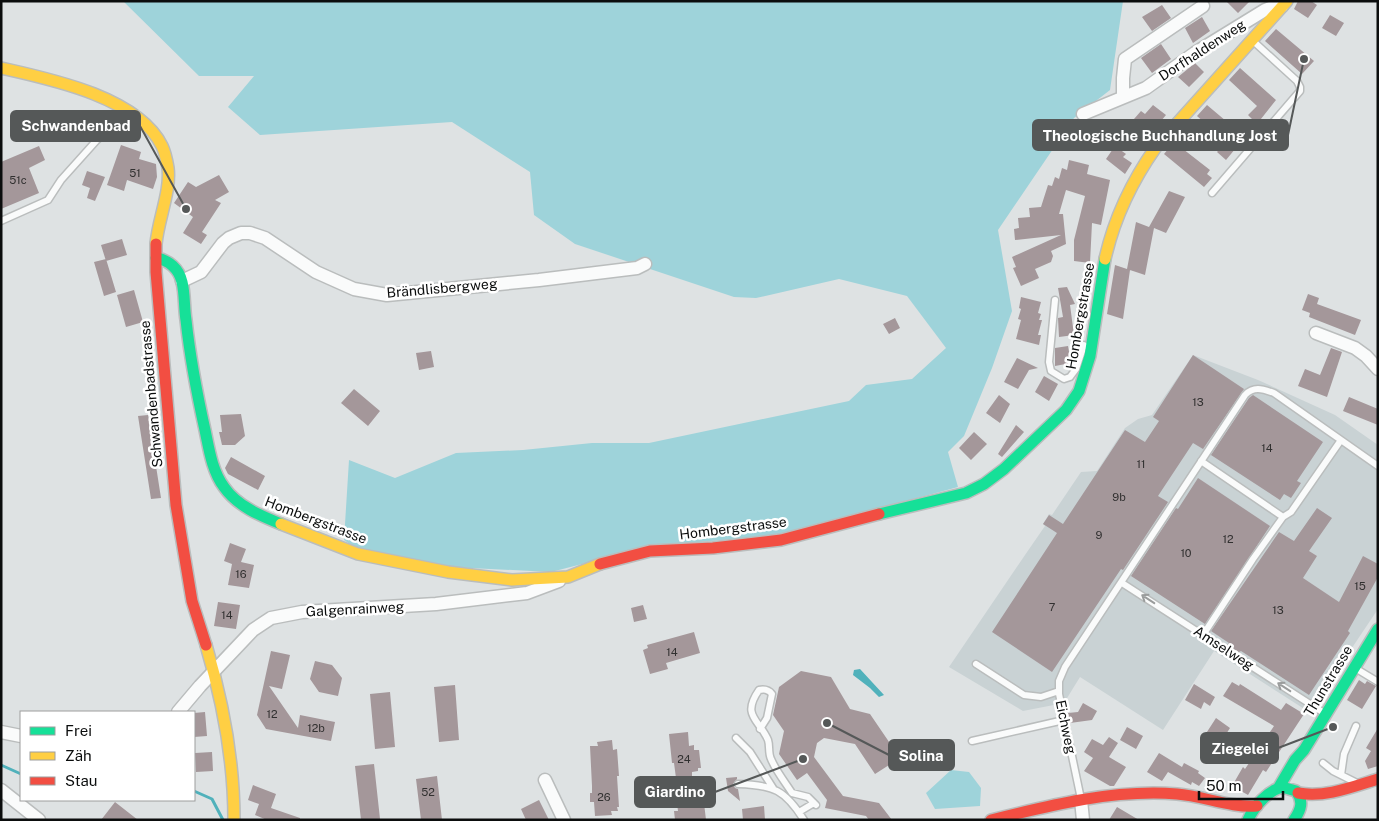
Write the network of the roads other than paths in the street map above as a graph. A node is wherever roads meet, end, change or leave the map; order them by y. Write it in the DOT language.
graph roads {
  1 [pos="1284,4"];
  2 [pos="1203,6"];
  3 [pos="1252,39"];
  4 [pos="1,68"];
  5 [pos="1123,97"];
  6 [pos="128,110"];
  7 [pos="1083,114"];
  8 [pos="1212,193"];
  9 [pos="1,220"];
  10 [pos="156,258"];
  11 [pos="646,264"];
  12 [pos="182,281"];
  13 [pos="1055,300"];
  14 [pos="1094,321"];
  15 [pos="1316,332"];
  16 [pos="1378,369"];
  17 [pos="1341,440"];
  18 [pos="1201,461"];
  19 [pos="1378,466"];
  20 [pos="1283,517"];
  21 [pos="568,577"];
  22 [pos="1122,582"];
  23 [pos="1378,629"];
  24 [pos="1204,635"];
  25 [pos="976,664"];
  26 [pos="1353,667"];
  27 [pos="214,672"];
  28 [pos="1378,682"];
  29 [pos="1059,691"];
  30 [pos="179,711"];
  31 [pos="1325,714"];
  32 [pos="1064,720"];
  33 [pos="1356,726"];
  34 [pos="760,729"];
  35 [pos="1,732"];
  36 [pos="20,736"];
  37 [pos="736,738"];
  38 [pos="972,740"];
  39 [pos="1304,750"];
  40 [pos="1323,764"];
  41 [pos="1341,775"];
  42 [pos="1378,779"];
  43 [pos="545,780"];
  44 [pos="738,784"];
  45 [pos="1361,784"];
  46 [pos="1279,787"];
  47 [pos="773,788"];
  48 [pos="1,790"];
  49 [pos="1336,791"];
  50 [pos="1297,792"];
  51 [pos="783,793"];
  52 [pos="792,793"];
  53 [pos="1081,800"];
  54 [pos="1215,802"];
  55 [pos="1257,806"];
  56 [pos="800,812"];
  57 [pos="1297,815"];
  58 [pos="39,820"];
  59 [pos="234,820"];
  60 [pos="564,820"];
  61 [pos="804,820"];
  62 [pos="991,820"];
  63 [pos="1083,820"];
  64 [pos="1246,820"];
  1 -- 3 [label="street, Hombergstrasse"];
  1 -- 5 [label="street, Dorfhaldenweg"];
  2 -- 5 [label="street"];
  3 -- 8 [label="lane"];
  3 -- 14 [label="street, Hombergstrasse"];
  4 -- 6 [label="street, Schwandenbadstrasse"];
  5 -- 7 [label="street, Dorfhaldenweg"];
  6 -- 9 [label="lane"];
  6 -- 10 [label="street, Schwandenbadstrasse"];
  10 -- 12 [label="street"];
  10 -- 27 [label="street, Schwandenbadstrasse"];
  11 -- 12 [label="street, Brändlisbergweg"];
  12 -- 21 [label="street, Hombergstrasse"];
  13 -- 14 [label="lane"];
  14 -- 21 [label="street, Hombergstrasse"];
  15 -- 16 [label="street"];
  17 -- 18 [label="lane, Eichweg"];
  17 -- 19 [label="lane"];
  17 -- 20 [label="lane"];
  18 -- 20 [label="lane"];
  18 -- 22 [label="lane, Eichweg"];
  20 -- 24 [label="lane"];
  21 -- 27 [label="street, Galgenrainweg"];
  24 -- 22 [label="lane, Amselweg, one-way"];
  22 -- 29 [label="lane, Eichweg"];
  23 -- 26 [label="street, Thunstrasse"];
  31 -- 24 [label="lane, Amselweg, one-way"];
  25 -- 29 [label="lane"];
  26 -- 28 [label="lane"];
  26 -- 31 [label="street, Thunstrasse"];
  27 -- 30 [label="street, Galgenrainweg"];
  27 -- 59 [label="street, Schwandenbadstrasse"];
  29 -- 32 [label="lane, Eichweg"];
  31 -- 39 [label="street, Thunstrasse"];
  32 -- 38 [label="lane"];
  32 -- 53 [label="lane, Eichweg"];
  33 -- 41 [label="lane"];
  34 -- 34 [label="lane"];
  34 -- 52 [label="lane"];
  35 -- 36 [label="street"];
  37 -- 47 [label="lane"];
  39 -- 46 [label="street, Thunstrasse"];
  39 -- 50 [label="street, Thunstrasse"];
  40 -- 41 [label="lane"];
  41 -- 45 [label="lane"];
  42 -- 45 [label="street"];
  43 -- 60 [label="street"];
  44 -- 47 [label="lane"];
  45 -- 49 [label="street"];
  46 -- 50 [label="street"];
  46 -- 55 [label="street, Thunstrasse"];
  47 -- 51 [label="lane"];
  48 -- 58 [label="street"];
  49 -- 50 [label="street"];
  49 -- 57 [label="street"];
  50 -- 57 [label="street, Thunstrasse"];
  51 -- 52 [label="lane"];
  51 -- 56 [label="lane"];
  52 -- 56 [label="lane"];
  53 -- 54 [label="street"];
  53 -- 62 [label="street"];
  53 -- 63 [label="street"];
  54 -- 55 [label="street"];
  54 -- 64 [label="street"];
  55 -- 64 [label="street, Thunstrasse"];
  56 -- 61 [label="lane"];
}
